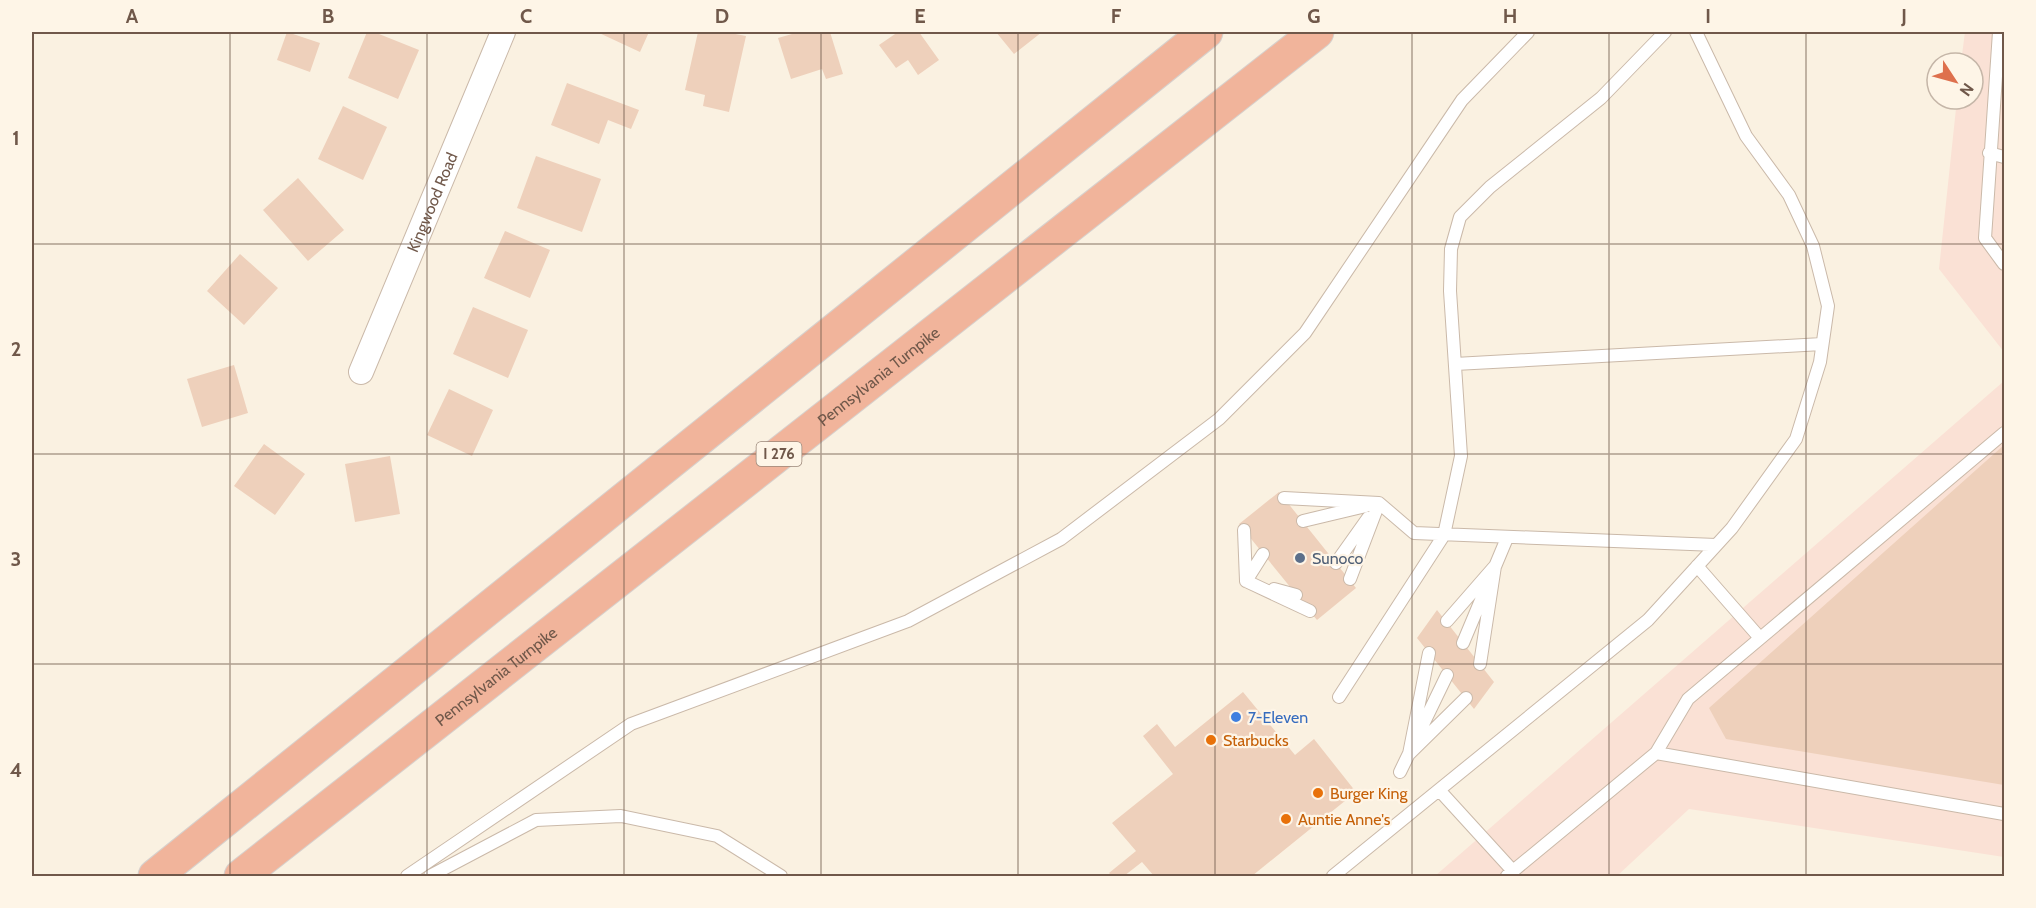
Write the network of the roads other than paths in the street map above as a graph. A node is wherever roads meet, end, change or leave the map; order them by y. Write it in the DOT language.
graph roads {
  1 [pos="503,32"];
  2 [pos="1206,32"];
  3 [pos="1317,32"];
  4 [pos="1528,32"];
  5 [pos="1665,32"];
  6 [pos="1696,32"];
  7 [pos="1999,32"];
  8 [pos="1989,153"];
  9 [pos="2004,157"];
  10 [pos="2004,264"];
  11 [pos="1822,344"];
  12 [pos="1455,364"];
  13 [pos="361,372"];
  14 [pos="2004,433"];
  15 [pos="1284,498"];
  16 [pos="1379,503"];
  17 [pos="1303,521"];
  18 [pos="1244,530"];
  19 [pos="1444,535"];
  20 [pos="1508,537"];
  21 [pos="1716,545"];
  22 [pos="1263,554"];
  23 [pos="1336,563"];
  24 [pos="1697,566"];
  25 [pos="1495,567"];
  26 [pos="1350,579"];
  27 [pos="1246,581"];
  28 [pos="1296,595"];
  29 [pos="1310,611"];
  30 [pos="1447,621"];
  31 [pos="1760,638"];
  32 [pos="1463,643"];
  33 [pos="1430,654"];
  34 [pos="1480,664"];
  35 [pos="1447,675"];
  36 [pos="1340,696"];
  37 [pos="1466,698"];
  38 [pos="1656,753"];
  39 [pos="1409,754"];
  40 [pos="1401,772"];
  41 [pos="1440,791"];
  42 [pos="2004,814"];
  43 [pos="1510,874"];
  44 [pos="155,876"];
  45 [pos="241,876"];
  46 [pos="407,876"];
  47 [pos="430,876"];
  48 [pos="781,876"];
  49 [pos="1333,876"];
  1 -- 13 [label="street, Kingwood Road"];
  2 -- 44 [label="highway"];
  3 -- 45 [label="highway, Pennsylvania Turnpike / I 276"];
  4 -- 46 [label="lane"];
  5 -- 12 [label="lane"];
  6 -- 11 [label="lane"];
  7 -- 8 [label="lane"];
  8 -- 9 [label="lane"];
  8 -- 10 [label="lane"];
  11 -- 12 [label="lane"];
  11 -- 21 [label="lane"];
  12 -- 19 [label="lane"];
  14 -- 31 [label="lane"];
  15 -- 16 [label="lane"];
  16 -- 17 [label="lane"];
  16 -- 19 [label="lane"];
  16 -- 23 [label="lane"];
  16 -- 26 [label="lane"];
  18 -- 27 [label="lane"];
  19 -- 20 [label="lane"];
  19 -- 36 [label="lane"];
  20 -- 21 [label="lane"];
  20 -- 25 [label="lane"];
  21 -- 24 [label="lane"];
  22 -- 27 [label="lane"];
  24 -- 31 [label="lane"];
  24 -- 41 [label="lane"];
  25 -- 30 [label="lane"];
  25 -- 32 [label="lane"];
  25 -- 34 [label="lane"];
  27 -- 28 [label="lane"];
  27 -- 29 [label="lane"];
  31 -- 38 [label="lane"];
  33 -- 39 [label="lane"];
  35 -- 39 [label="lane"];
  37 -- 39 [label="lane"];
  38 -- 42 [label="lane"];
  38 -- 43 [label="lane"];
  39 -- 40 [label="lane"];
  41 -- 43 [label="lane"];
  41 -- 49 [label="lane"];
  47 -- 48 [label="lane"];
}
